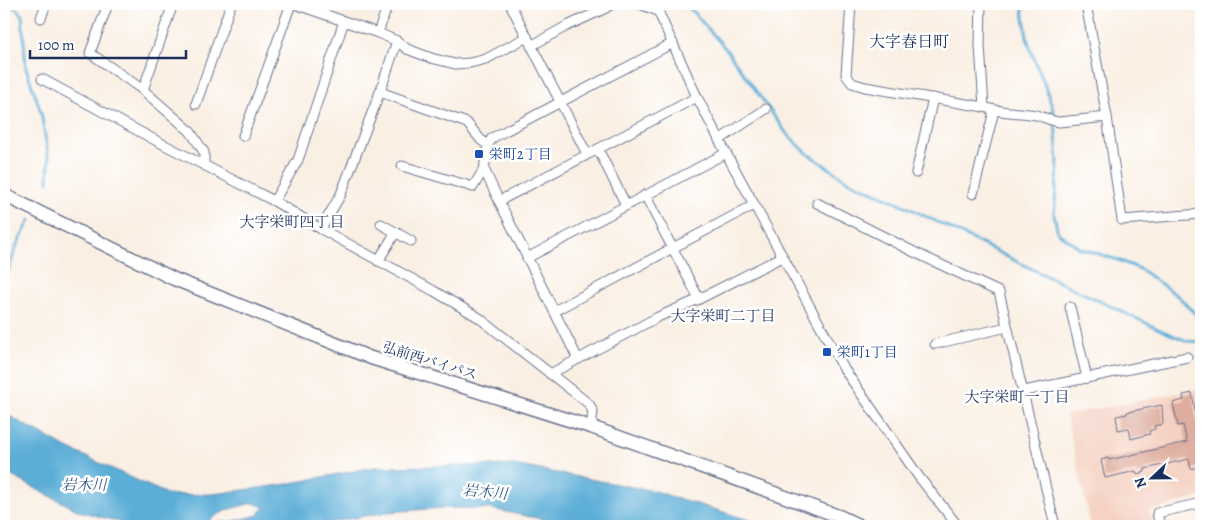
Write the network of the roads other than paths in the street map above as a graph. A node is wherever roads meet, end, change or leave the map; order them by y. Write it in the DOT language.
graph roads {
  1 [pos="46,4"];
  2 [pos="108,4"];
  3 [pos="173,4"];
  4 [pos="231,4"];
  5 [pos="291,4"];
  6 [pos="295,4"];
  7 [pos="388,4"];
  8 [pos="510,4"];
  9 [pos="612,4"];
  10 [pos="640,4"];
  11 [pos="666,4"];
  12 [pos="852,4"];
  13 [pos="982,4"];
  14 [pos="1086,4"];
  15 [pos="658,11"];
  16 [pos="41,18"];
  17 [pos="344,21"];
  18 [pos="378,33"];
  19 [pos="397,41"];
  20 [pos="529,42"];
  21 [pos="673,43"];
  22 [pos="42,79"];
  23 [pos="143,90"];
  24 [pos="380,92"];
  25 [pos="697,97"];
  26 [pos="933,98"];
  27 [pos="560,102"];
  28 [pos="196,104"];
  29 [pos="984,107"];
  30 [pos="766,109"];
  31 [pos="994,111"];
  32 [pos="1107,117"];
  33 [pos="243,136"];
  34 [pos="719,140"];
  35 [pos="488,145"];
  36 [pos="598,148"];
  37 [pos="726,153"];
  38 [pos="587,154"];
  39 [pos="204,164"];
  40 [pos="402,166"];
  41 [pos="484,169"];
  42 [pos="916,173"];
  43 [pos="973,194"];
  44 [pos="4,195"];
  45 [pos="645,195"];
  46 [pos="274,201"];
  47 [pos="499,201"];
  48 [pos="817,203"];
  49 [pos="626,205"];
  50 [pos="754,205"];
  51 [pos="1201,214"];
  52 [pos="381,224"];
  53 [pos="321,230"];
  54 [pos="396,232"];
  55 [pos="411,241"];
  56 [pos="672,248"];
  57 [pos="782,257"];
  58 [pos="527,258"];
  59 [pos="378,261"];
  60 [pos="699,299"];
  61 [pos="1070,307"];
  62 [pos="554,311"];
  63 [pos="1007,327"];
  64 [pos="935,344"];
  65 [pos="1186,357"];
  66 [pos="578,359"];
  67 [pos="550,374"];
  68 [pos="1087,378"];
  69 [pos="1024,391"];
  70 [pos="591,427"];
  71 [pos="1201,503"];
  72 [pos="860,526"];
  73 [pos="958,526"];
  74 [pos="1055,526"];
  75 [pos="1160,526"];
  1 -- 16 [label="street"];
  2 -- 23 [label="street"];
  3 -- 23 [label="street"];
  4 -- 28 [label="street"];
  5 -- 33 [label="street"];
  6 -- 17 [label="street"];
  7 -- 18 [label="street"];
  8 -- 20 [label="street"];
  9 -- 20 [label="street"];
  10 -- 15 [label="street"];
  11 -- 15 [label="street"];
  12 -- 26 [label="street"];
  13 -- 29 [label="street"];
  14 -- 32 [label="street"];
  15 -- 21 [label="street"];
  17 -- 18 [label="street"];
  17 -- 46 [label="street"];
  18 -- 19 [label="street"];
  19 -- 20 [label="street"];
  19 -- 24 [label="street"];
  20 -- 27 [label="street"];
  21 -- 25 [label="street"];
  21 -- 27 [label="street"];
  22 -- 39 [label="street"];
  23 -- 39 [label="street"];
  24 -- 35 [label="street"];
  24 -- 53 [label="street"];
  25 -- 34 [label="street"];
  25 -- 36 [label="street"];
  26 -- 29 [label="street"];
  26 -- 42 [label="street"];
  27 -- 35 [label="street"];
  27 -- 38 [label="street"];
  29 -- 31 [label="street"];
  30 -- 34 [label="street"];
  31 -- 32 [label="street"];
  31 -- 43 [label="street"];
  32 -- 51 [label="street"];
  34 -- 37 [label="street"];
  35 -- 41 [label="street"];
  36 -- 38 [label="street"];
  36 -- 49 [label="street"];
  37 -- 45 [label="street"];
  37 -- 50 [label="street"];
  38 -- 47 [label="street"];
  39 -- 46 [label="street"];
  40 -- 41 [label="street"];
  41 -- 47 [label="street"];
  44 -- 70 [label="street, 弘前西バイパス"];
  45 -- 49 [label="street"];
  45 -- 56 [label="street"];
  46 -- 53 [label="street"];
  47 -- 58 [label="street"];
  48 -- 63 [label="street"];
  49 -- 58 [label="street"];
  50 -- 56 [label="street"];
  50 -- 57 [label="street"];
  52 -- 54 [label="street"];
  53 -- 59 [label="street"];
  54 -- 55 [label="street"];
  54 -- 59 [label="street"];
  56 -- 60 [label="street"];
  56 -- 62 [label="street"];
  57 -- 60 [label="street"];
  57 -- 73 [label="street"];
  58 -- 62 [label="street"];
  59 -- 67 [label="street"];
  60 -- 66 [label="street"];
  61 -- 68 [label="street"];
  62 -- 66 [label="street"];
  63 -- 64 [label="street"];
  63 -- 69 [label="street"];
  65 -- 68 [label="street"];
  66 -- 67 [label="street"];
  67 -- 70 [label="street"];
  68 -- 69 [label="street"];
  69 -- 74 [label="street"];
  70 -- 72 [label="street, 弘前西バイパス"];
  71 -- 75 [label="street"];
}
